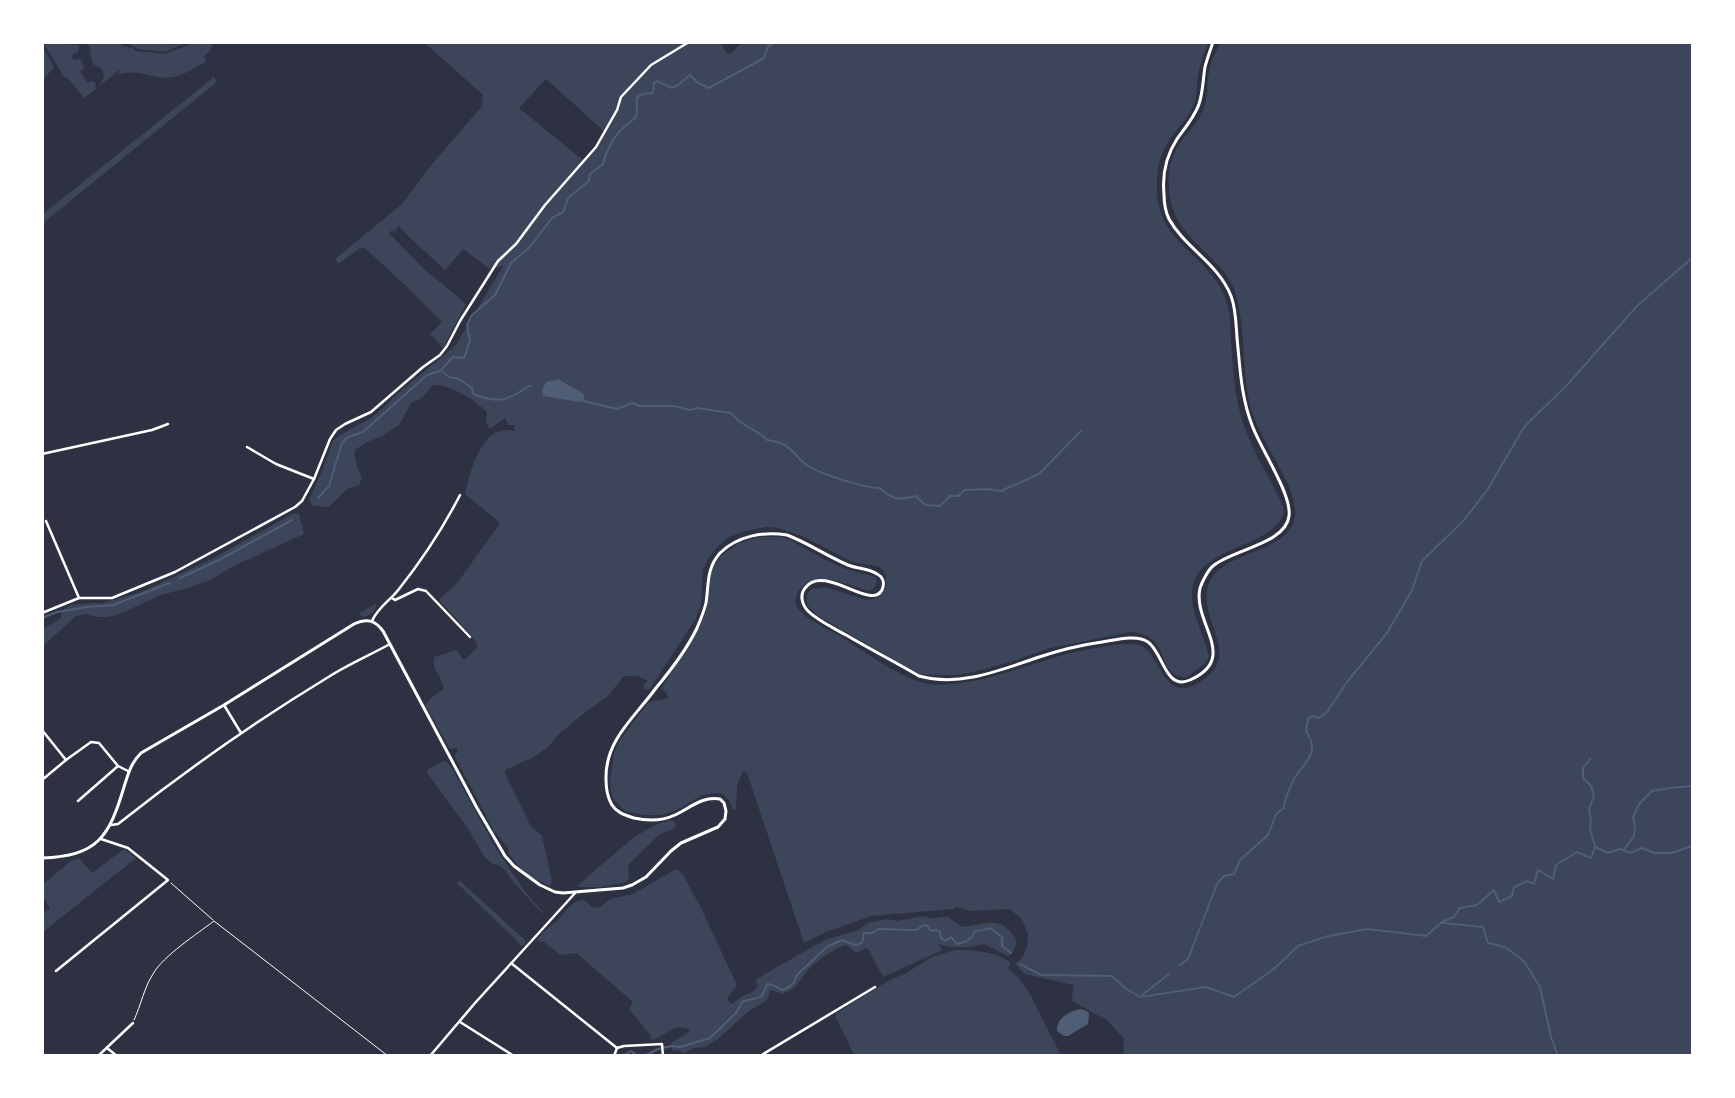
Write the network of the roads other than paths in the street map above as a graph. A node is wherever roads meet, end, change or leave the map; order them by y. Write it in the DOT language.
graph roads {
  1 [pos="689,42"];
  2 [pos="1213,42"];
  3 [pos="168,424"];
  4 [pos="247,447"];
  5 [pos="42,454"];
  6 [pos="314,479"];
  7 [pos="460,495"];
  8 [pos="46,522"];
  9 [pos="79,598"];
  10 [pos="392,598"];
  11 [pos="42,613"];
  12 [pos="372,621"];
  13 [pos="470,637"];
  14 [pos="390,644"];
  15 [pos="224,705"];
  16 [pos="42,730"];
  17 [pos="241,732"];
  18 [pos="66,760"];
  19 [pos="118,766"];
  20 [pos="128,771"];
  21 [pos="42,780"];
  22 [pos="78,801"];
  23 [pos="111,825"];
  24 [pos="101,839"];
  25 [pos="42,858"];
  26 [pos="576,892"];
  27 [pos="512,963"];
  28 [pos="56,971"];
  29 [pos="875,987"];
  30 [pos="460,1022"];
  31 [pos="133,1023"];
  32 [pos="107,1048"];
  33 [pos="617,1048"];
  34 [pos="770,1050"];
  35 [pos="664,1054"];
  36 [pos="98,1056"];
  37 [pos="117,1056"];
  38 [pos="430,1056"];
  39 [pos="514,1056"];
  40 [pos="614,1056"];
  41 [pos="760,1056"];
  42 [pos="773,1056"];
  1 -- 6 [label="street"];
  2 -- 26 [label="street"];
  3 -- 5 [label="street"];
  4 -- 6 [label="street"];
  6 -- 9 [label="street"];
  7 -- 10 [label="street"];
  8 -- 9 [label="street"];
  9 -- 11 [label="street"];
  10 -- 12 [label="street"];
  10 -- 13 [label="street"];
  12 -- 14 [label="street"];
  12 -- 15 [label="street"];
  14 -- 17 [label="street"];
  14 -- 26 [label="street"];
  15 -- 17 [label="street"];
  15 -- 20 [label="street"];
  16 -- 18 [label="street"];
  17 -- 23 [label="street"];
  18 -- 19 [label="street"];
  18 -- 21 [label="street"];
  19 -- 20 [label="street"];
  19 -- 22 [label="street"];
  20 -- 23 [label="street"];
  23 -- 24 [label="street"];
  24 -- 25 [label="street"];
  24 -- 28 [label="street"];
  26 -- 27 [label="street"];
  27 -- 30 [label="street"];
  27 -- 33 [label="street"];
  29 -- 34 [label="street"];
  30 -- 38 [label="street"];
  30 -- 39 [label="street"];
  31 -- 32 [label="street"];
  32 -- 36 [label="street"];
  32 -- 37 [label="street"];
  33 -- 35 [label="street"];
  33 -- 40 [label="street"];
  34 -- 41 [label="street"];
  34 -- 42 [label="street"];
}
